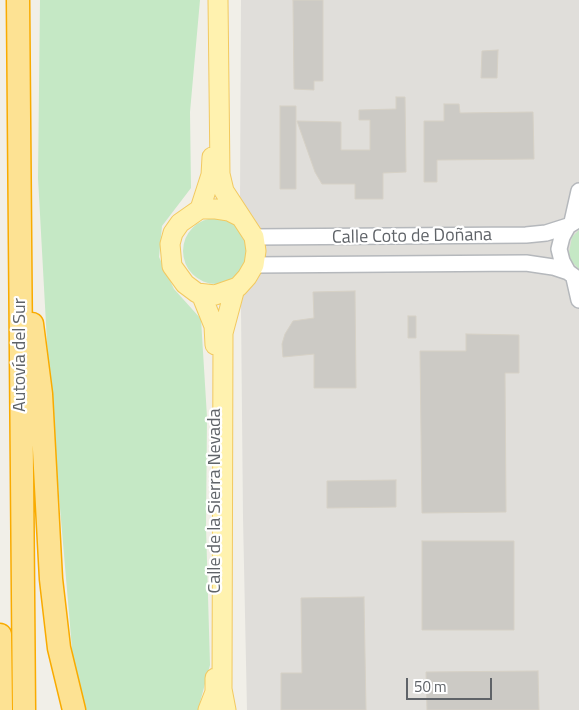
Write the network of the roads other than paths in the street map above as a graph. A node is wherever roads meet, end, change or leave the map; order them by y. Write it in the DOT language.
graph roads {
  1 [pos="18,0"];
  2 [pos="212,0"];
  3 [pos="218,0"];
  4 [pos="579,191"];
  5 [pos="200,209"];
  6 [pos="239,216"];
  7 [pos="573,222"];
  8 [pos="254,237"];
  9 [pos="20,251"];
  10 [pos="254,265"];
  11 [pos="574,276"];
  12 [pos="235,288"];
  13 [pos="201,294"];
  14 [pos="579,300"];
  15 [pos="0,635"];
  16 [pos="224,699"];
  17 [pos="1,710"];
  18 [pos="24,710"];
  19 [pos="74,710"];
  20 [pos="208,710"];
  1 -- 9 [label="highway, Autovía del Sur"];
  2 -- 5 [label="main road"];
  3 -- 6 [label="main road"];
  4 -- 7 [label="street"];
  5 -- 6 [label="main road"];
  5 -- 13 [label="main road"];
  6 -- 8 [label="main road"];
  7 -- 8 [label="street, Calle Coto de Doñana"];
  7 -- 11 [label="street"];
  8 -- 10 [label="main road"];
  9 -- 18 [label="highway, Autovía del Sur"];
  9 -- 19 [label="highway"];
  10 -- 11 [label="street, Calle Coto de Doñana"];
  10 -- 12 [label="main road"];
  11 -- 14 [label="street"];
  12 -- 13 [label="main road"];
  12 -- 16 [label="main road"];
  13 -- 20 [label="main road, Calle de la Sierra Nevada"];
  15 -- 17 [label="highway"];
}
